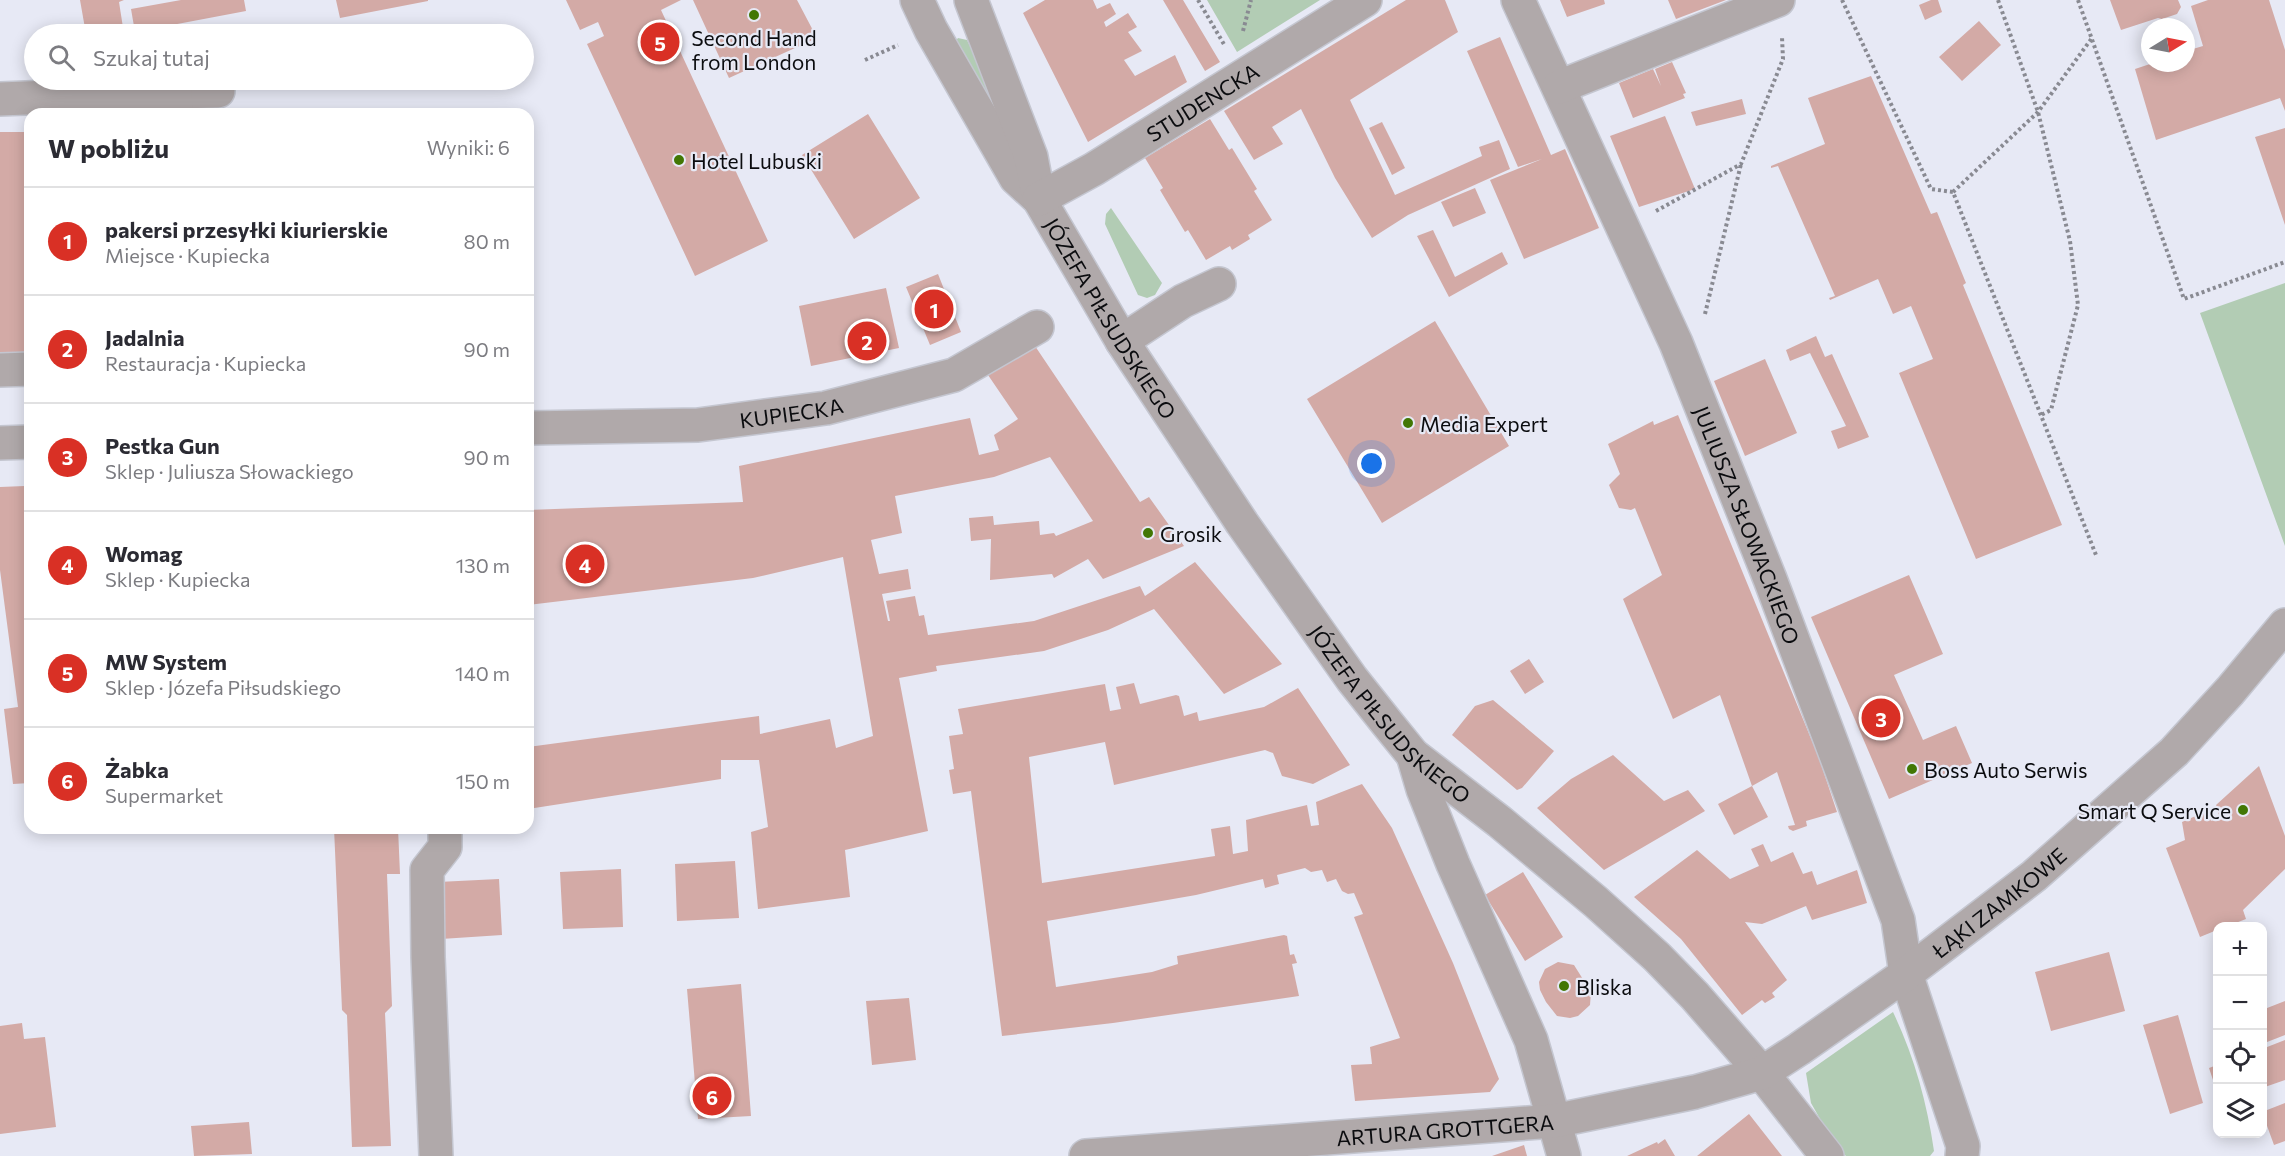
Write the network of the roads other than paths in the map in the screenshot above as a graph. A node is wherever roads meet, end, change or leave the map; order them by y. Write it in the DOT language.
graph roads {
  1 [pos="916,0"];
  2 [pos="971,0"];
  3 [pos="1365,0"];
  4 [pos="1518,0"];
  5 [pos="1778,0"];
  6 [pos="1559,87"];
  7 [pos="218,91"];
  8 [pos="0,99"];
  9 [pos="176,103"];
  10 [pos="122,104"];
  11 [pos="1039,199"];
  12 [pos="1219,284"];
  13 [pos="1037,327"];
  14 [pos="1122,341"];
  15 [pos="24,369"];
  16 [pos="0,370"];
  17 [pos="534,428"];
  18 [pos="24,442"];
  19 [pos="0,443"];
  20 [pos="2285,625"];
  21 [pos="1413,755"];
  22 [pos="445,834"];
  23 [pos="1906,974"];
  24 [pos="1762,1073"];
  25 [pos="1554,1121"];
  26 [pos="436,1156"];
  27 [pos="1086,1156"];
  28 [pos="1564,1156"];
  29 [pos="1827,1156"];
  30 [pos="1962,1156"];
  1 -- 11 [label="street, JÓZEFA PIŁSUDSKIEGO"];
  2 -- 11 [label="street, JÓZEFA PIŁSUDSKIEGO"];
  3 -- 11 [label="street, STUDENCKA"];
  4 -- 6 [label="street, JULIUSZA SŁOWACKIEGO"];
  5 -- 6 [label="street"];
  6 -- 23 [label="street, JULIUSZA SŁOWACKIEGO"];
  7 -- 9 [label="street"];
  8 -- 10 [label="street"];
  9 -- 10 [label="street"];
  11 -- 14 [label="street, JÓZEFA PIŁSUDSKIEGO"];
  12 -- 14 [label="street"];
  13 -- 17 [label="street, KUPIECKA"];
  14 -- 21 [label="street, JÓZEFA PIŁSUDSKIEGO"];
  15 -- 16 [label="street"];
  18 -- 19 [label="street"];
  20 -- 23 [label="street, ŁĄKI ZAMKOWE"];
  21 -- 24 [label="street, JÓZEFA PIŁSUDSKIEGO"];
  21 -- 25 [label="street"];
  22 -- 26 [label="street"];
  23 -- 24 [label="street, ŁĄKI ZAMKOWE"];
  23 -- 30 [label="street, JULIUSZA SŁOWACKIEGO"];
  24 -- 25 [label="street, ARTURA GROTTGERA"];
  24 -- 29 [label="street, JÓZEFA PIŁSUDSKIEGO"];
  25 -- 27 [label="street, ARTURA GROTTGERA"];
  25 -- 28 [label="street"];
}
